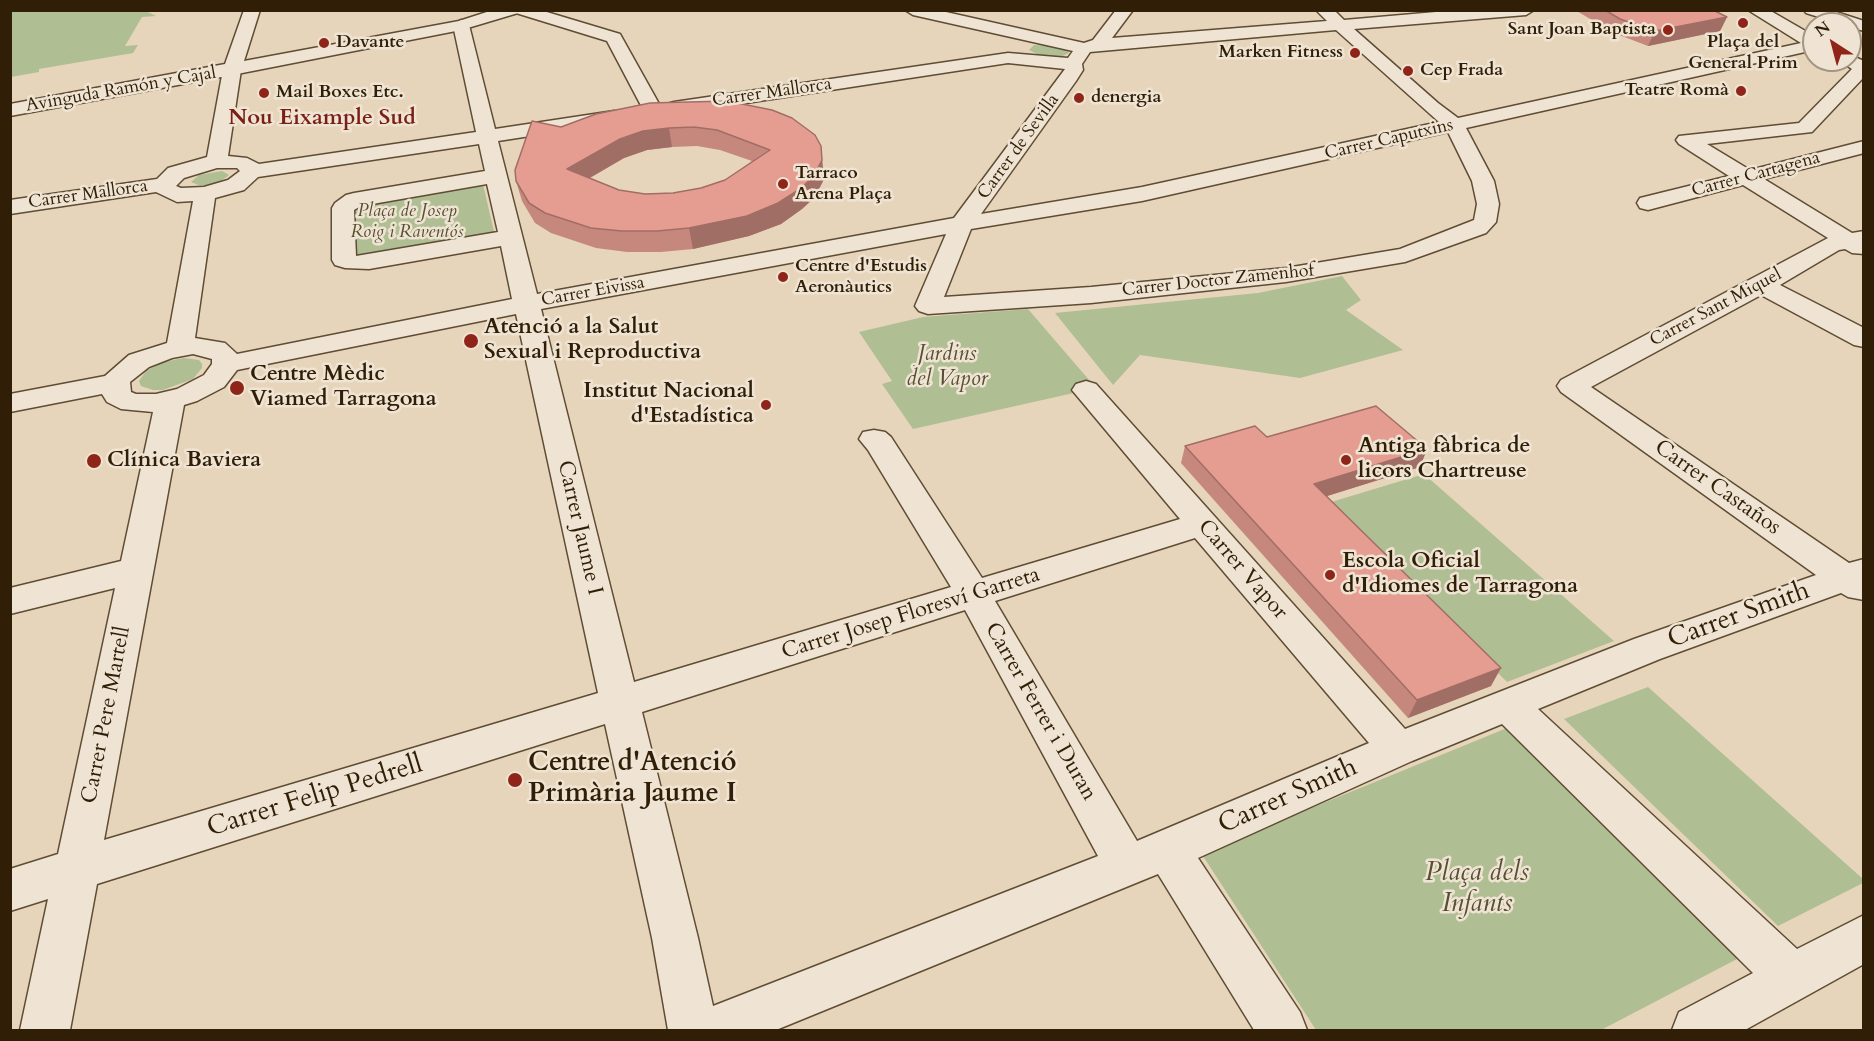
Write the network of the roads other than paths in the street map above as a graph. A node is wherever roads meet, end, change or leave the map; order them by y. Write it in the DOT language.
graph roads {
  1 [pos="252,10"];
  2 [pos="512,10"];
  3 [pos="522,10"];
  4 [pos="914,10"];
  5 [pos="1125,10"];
  6 [pos="1324,10"];
  7 [pos="1526,10"];
  8 [pos="1807,10"];
  9 [pos="1812,10"];
  10 [pos="1763,14"];
  11 [pos="972,17"];
  12 [pos="1339,25"];
  13 [pos="461,26"];
  14 [pos="1863,26"];
  15 [pos="1026,35"];
  16 [pos="1802,37"];
  17 [pos="1092,46"];
  18 [pos="1802,47"];
  19 [pos="1008,58"];
  20 [pos="1074,67"];
  21 [pos="1863,67"];
  22 [pos="232,70"];
  23 [pos="10,110"];
  24 [pos="653,111"];
  25 [pos="1455,125"];
  26 [pos="1805,128"];
  27 [pos="487,136"];
  28 [pos="1859,152"];
  29 [pos="217,162"];
  30 [pos="251,172"];
  31 [pos="496,176"];
  32 [pos="1748,178"];
  33 [pos="165,184"];
  34 [pos="205,194"];
  35 [pos="1648,203"];
  36 [pos="10,207"];
  37 [pos="962,224"];
  38 [pos="510,237"];
  39 [pos="1858,243"];
  40 [pos="1761,285"];
  41 [pos="526,304"];
  42 [pos="1863,339"];
  43 [pos="180,348"];
  44 [pos="226,364"];
  45 [pos="115,383"];
  46 [pos="1571,386"];
  47 [pos="1086,390"];
  48 [pos="170,400"];
  49 [pos="10,403"];
  50 [pos="874,439"];
  51 [pos="1202,524"];
  52 [pos="137,570"];
  53 [pos="1858,580"];
  54 [pos="974,595"];
  55 [pos="10,601"];
  56 [pos="620,703"];
  57 [pos="1509,706"];
  58 [pos="1398,749"];
  59 [pos="1147,857"];
  60 [pos="77,870"];
  61 [pos="10,891"];
  62 [pos="1863,938"];
  63 [pos="1793,978"];
  64 [pos="45,1030"];
  65 [pos="693,1030"];
  66 [pos="716,1030"];
  67 [pos="1282,1030"];
  68 [pos="1697,1030"];
  1 -- 22 [label="street"];
  2 -- 13 [label="street, Avinguda Ramón y Cajal"];
  3 -- 24 [label="street"];
  4 -- 11 [label="street"];
  5 -- 17 [label="street, Carrer de Sevilla"];
  6 -- 12 [label="street"];
  7 -- 12 [label="street"];
  8 -- 10 [label="street"];
  9 -- 14 [label="street"];
  10 -- 16 [label="street"];
  11 -- 15 [label="street"];
  12 -- 17 [label="street"];
  12 -- 25 [label="street"];
  13 -- 22 [label="street, Avinguda Ramón y Cajal"];
  13 -- 27 [label="street, Carrer Jaume I"];
  15 -- 17 [label="street"];
  15 -- 19 [label="street"];
  17 -- 20 [label="street, Carrer de Sevilla"];
  18 -- 25 [label="street, Carrer Caputxins"];
  19 -- 20 [label="street, Carrer Mallorca"];
  19 -- 24 [label="street, Carrer Mallorca"];
  20 -- 37 [label="street, Carrer de Sevilla"];
  21 -- 26 [label="street"];
  22 -- 23 [label="street, Avinguda Ramón y Cajal"];
  22 -- 29 [label="street"];
  24 -- 27 [label="street, Carrer Mallorca"];
  25 -- 37 [label="street, Carrer Caputxins"];
  25 -- 37 [label="street, Carrer Doctor Zamenhof"];
  26 -- 28 [label="street"];
  26 -- 32 [label="street"];
  27 -- 30 [label="street, Carrer Mallorca"];
  27 -- 31 [label="street, Carrer Jaume I"];
  28 -- 32 [label="street, Carrer Cartagena"];
  29 -- 30 [label="street"];
  29 -- 33 [label="street"];
  30 -- 34 [label="street"];
  31 -- 38 [label="street, Carrer Jaume I"];
  31 -- 38 [label="street"];
  32 -- 35 [label="street, Carrer Cartagena"];
  32 -- 39 [label="street"];
  33 -- 34 [label="street"];
  33 -- 36 [label="street, Carrer Mallorca"];
  34 -- 43 [label="street"];
  37 -- 41 [label="street, Carrer Eivissa"];
  38 -- 41 [label="street, Carrer Jaume I"];
  39 -- 40 [label="street, Carrer Sant Miquel"];
  40 -- 42 [label="street"];
  40 -- 46 [label="street, Carrer Sant Miquel"];
  41 -- 44 [label="street, Carrer Eivissa"];
  41 -- 56 [label="street, Carrer Jaume I"];
  43 -- 44 [label="street"];
  43 -- 45 [label="street"];
  44 -- 48 [label="street"];
  45 -- 48 [label="street"];
  45 -- 49 [label="street"];
  46 -- 53 [label="street, Carrer Castaños"];
  47 -- 51 [label="street, Carrer Vapor"];
  48 -- 52 [label="street, Carrer Pere Martell"];
  50 -- 54 [label="street, Carrer Ferrer i Duran"];
  51 -- 54 [label="street, Carrer Josep Floresví Garreta"];
  51 -- 58 [label="street, Carrer Vapor"];
  52 -- 55 [label="street"];
  52 -- 60 [label="street, Carrer Pere Martell"];
  53 -- 57 [label="street, Carrer Smith"];
  54 -- 56 [label="street, Carrer Josep Floresví Garreta"];
  54 -- 59 [label="street, Carrer Ferrer i Duran"];
  56 -- 60 [label="street, Carrer Felip Pedrell"];
  56 -- 65 [label="street, Carrer Jaume I"];
  57 -- 58 [label="street, Carrer Smith"];
  57 -- 63 [label="street"];
  58 -- 59 [label="street, Carrer Smith"];
  59 -- 66 [label="street, Carrer Smith"];
  59 -- 67 [label="street"];
  60 -- 61 [label="street, Carrer Felip Pedrell"];
  60 -- 64 [label="street, Carrer Pere Martell"];
  62 -- 63 [label="street"];
  63 -- 68 [label="street"];
}
